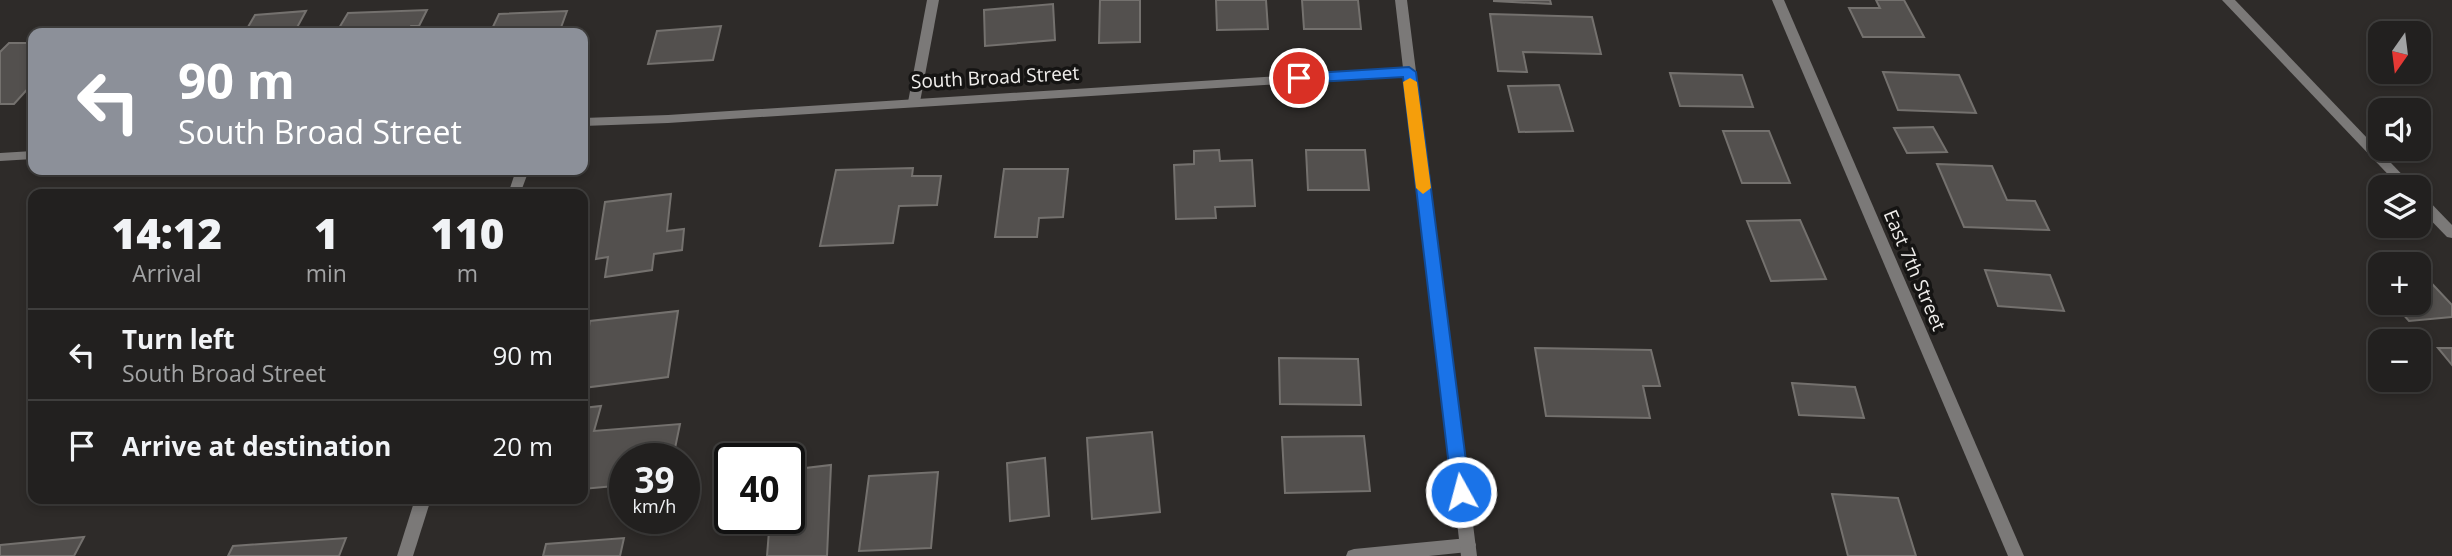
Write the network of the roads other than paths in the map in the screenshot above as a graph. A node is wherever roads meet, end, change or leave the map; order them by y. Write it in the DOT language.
graph roads {
  1 [pos="933,0"];
  2 [pos="1401,0"];
  3 [pos="1778,0"];
  4 [pos="2228,0"];
  5 [pos="1409,72"];
  6 [pos="914,102"];
  7 [pos="588,122"];
  8 [pos="28,155"];
  9 [pos="0,157"];
  10 [pos="2396,175"];
  11 [pos="2431,211"];
  12 [pos="2452,233"];
  13 [pos="421,504"];
  14 [pos="1469,550"];
  15 [pos="405,556"];
  16 [pos="1354,556"];
  17 [pos="2016,556"];
  1 -- 6 [label="street"];
  2 -- 5 [label="street"];
  3 -- 17 [label="street, East 7th Street"];
  4 -- 10 [label="street"];
  5 -- 6 [label="street, South Broad Street"];
  5 -- 14 [label="street"];
  6 -- 7 [label="street, South Broad Street"];
  8 -- 9 [label="street"];
  11 -- 12 [label="street"];
  13 -- 15 [label="street"];
  14 -- 16 [label="street"];
}
